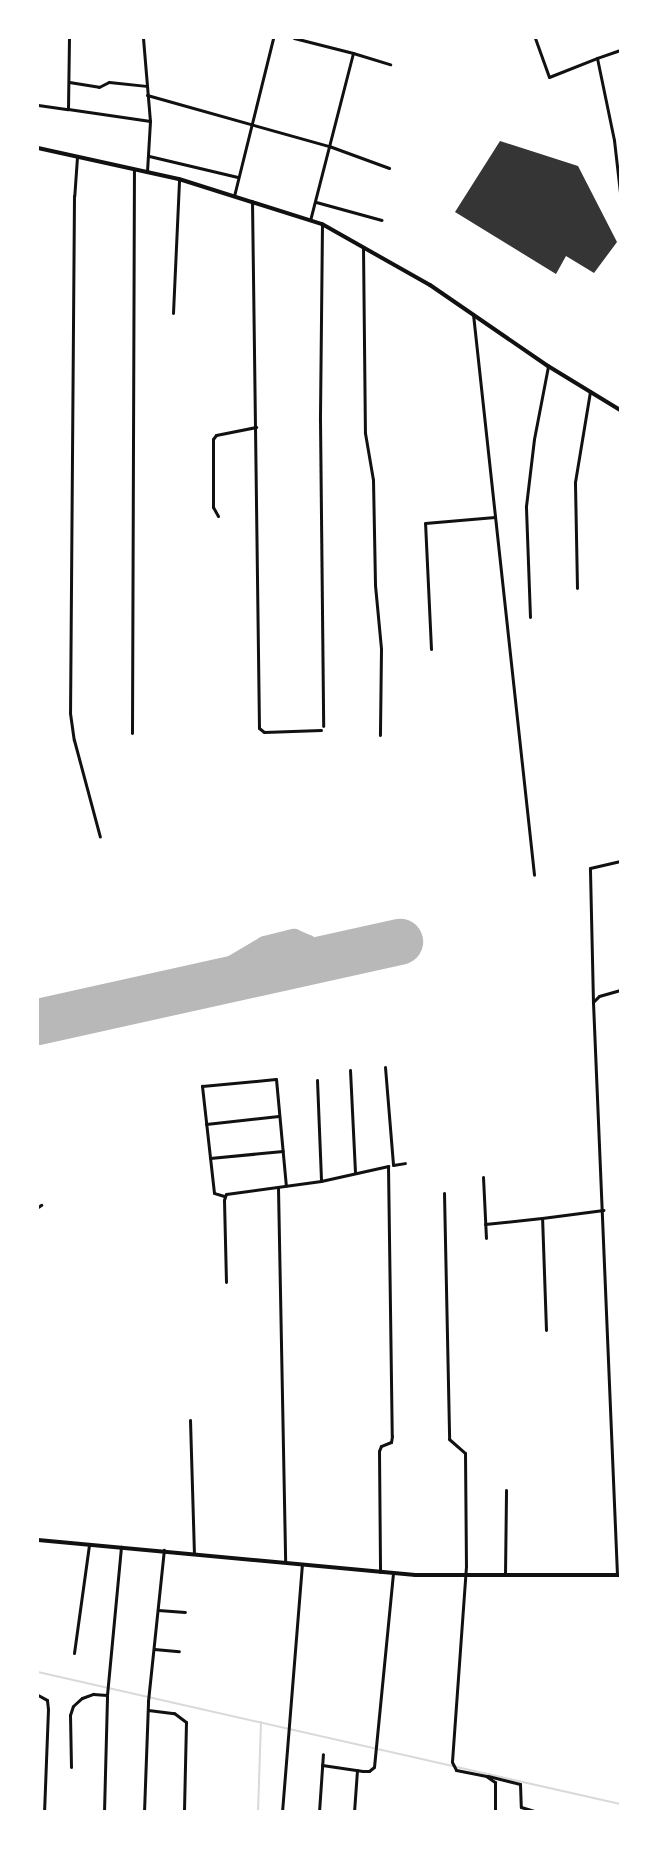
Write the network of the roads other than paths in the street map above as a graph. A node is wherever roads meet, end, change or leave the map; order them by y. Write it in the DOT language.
graph roads {
  1 [pos="69,38"];
  2 [pos="143,38"];
  3 [pos="273,38"];
  4 [pos="294,38"];
  5 [pos="535,38"];
  6 [pos="621,50"];
  7 [pos="353,53"];
  8 [pos="597,58"];
  9 [pos="390,64"];
  10 [pos="69,82"];
  11 [pos="147,86"];
  12 [pos="147,95"];
  13 [pos="38,105"];
  14 [pos="68,109"];
  15 [pos="150,121"];
  16 [pos="252,123"];
  17 [pos="329,146"];
  18 [pos="38,148"];
  19 [pos="149,156"];
  20 [pos="77,157"];
  21 [pos="134,168"];
  22 [pos="389,168"];
  23 [pos="147,171"];
  24 [pos="238,177"];
  25 [pos="179,179"];
  26 [pos="621,193"];
  27 [pos="234,196"];
  28 [pos="252,201"];
  29 [pos="316,202"];
  30 [pos="310,220"];
  31 [pos="381,220"];
  32 [pos="321,224"];
  33 [pos="363,247"];
  34 [pos="173,313"];
  35 [pos="473,313"];
  36 [pos="548,366"];
  37 [pos="590,391"];
  38 [pos="621,410"];
  39 [pos="256,427"];
  40 [pos="218,516"];
  41 [pos="495,517"];
  42 [pos="621,538"];
  43 [pos="621,561"];
  44 [pos="577,588"];
  45 [pos="530,617"];
  46 [pos="431,649"];
  47 [pos="132,733"];
  48 [pos="380,735"];
  49 [pos="100,837"];
  50 [pos="621,861"];
  51 [pos="534,875"];
  52 [pos="621,990"];
  53 [pos="593,1004"];
  54 [pos="385,1067"];
  55 [pos="350,1070"];
  56 [pos="317,1080"];
  57 [pos="279,1116"];
  58 [pos="207,1124"];
  59 [pos="283,1151"];
  60 [pos="210,1158"];
  61 [pos="405,1163"];
  62 [pos="390,1165"];
  63 [pos="355,1172"];
  64 [pos="483,1177"];
  65 [pos="321,1181"];
  66 [pos="286,1186"];
  67 [pos="278,1188"];
  68 [pos="444,1193"];
  69 [pos="225,1196"];
  70 [pos="603,1210"];
  71 [pos="542,1218"];
  72 [pos="485,1224"];
  73 [pos="486,1238"];
  74 [pos="226,1282"];
  75 [pos="546,1330"];
  76 [pos="190,1419"];
  77 [pos="506,1490"];
  78 [pos="38,1540"];
  79 [pos="89,1543"];
  80 [pos="121,1546"];
  81 [pos="164,1550"];
  82 [pos="194,1552"];
  83 [pos="285,1561"];
  84 [pos="302,1563"];
  85 [pos="380,1572"];
  86 [pos="393,1573"];
  87 [pos="619,1575"];
  88 [pos="465,1577"];
  89 [pos="505,1577"];
  90 [pos="158,1610"];
  91 [pos="185,1612"];
  92 [pos="154,1649"];
  93 [pos="179,1651"];
  94 [pos="74,1653"];
  95 [pos="38,1695"];
  96 [pos="107,1695"];
  97 [pos="148,1710"];
  98 [pos="323,1754"];
  99 [pos="322,1765"];
  100 [pos="71,1767"];
  101 [pos="357,1770"];
  102 [pos="486,1776"];
  103 [pos="44,1812"];
  104 [pos="104,1812"];
  105 [pos="144,1812"];
  106 [pos="184,1812"];
  107 [pos="282,1812"];
  108 [pos="319,1812"];
  109 [pos="354,1812"];
  110 [pos="495,1812"];
  111 [pos="537,1812"];
  1 -- 10 [label="street"];
  2 -- 11 [label="street"];
  3 -- 16 [label="street"];
  4 -- 7 [label="street"];
  5 -- 8 [label="street"];
  6 -- 8 [label="street"];
  7 -- 9 [label="street"];
  7 -- 17 [label="street"];
  8 -- 26 [label="street"];
  10 -- 11 [label="street"];
  10 -- 14 [label="street"];
  11 -- 12 [label="street"];
  12 -- 15 [label="street"];
  12 -- 16 [label="street"];
  13 -- 14 [label="street"];
  14 -- 15 [label="street"];
  15 -- 19 [label="street"];
  16 -- 17 [label="street"];
  16 -- 24 [label="street"];
  17 -- 22 [label="street"];
  17 -- 29 [label="street"];
  18 -- 20 [label="street"];
  19 -- 23 [label="street"];
  19 -- 24 [label="street"];
  20 -- 21 [label="street"];
  20 -- 49 [label="street"];
  21 -- 23 [label="street"];
  21 -- 47 [label="street"];
  23 -- 25 [label="street"];
  24 -- 27 [label="street"];
  25 -- 27 [label="street"];
  25 -- 34 [label="street"];
  27 -- 28 [label="street"];
  28 -- 30 [label="street"];
  28 -- 39 [label="street"];
  29 -- 30 [label="street"];
  29 -- 31 [label="street"];
  30 -- 32 [label="street"];
  32 -- 33 [label="street"];
  32 -- 39 [label="street"];
  33 -- 35 [label="street"];
  33 -- 48 [label="street"];
  35 -- 36 [label="street"];
  35 -- 41 [label="street"];
  36 -- 37 [label="street"];
  36 -- 45 [label="street"];
  37 -- 38 [label="street"];
  37 -- 44 [label="street"];
  39 -- 40 [label="street"];
  41 -- 46 [label="street"];
  41 -- 51 [label="street"];
  42 -- 43 [label="street"];
  50 -- 53 [label="street"];
  52 -- 53 [label="street"];
  53 -- 70 [label="street"];
  54 -- 62 [label="street"];
  55 -- 63 [label="street"];
  56 -- 65 [label="street"];
  57 -- 58 [label="street"];
  57 -- 58 [label="street"];
  57 -- 59 [label="street"];
  58 -- 60 [label="street"];
  59 -- 60 [label="street"];
  59 -- 66 [label="street"];
  60 -- 69 [label="street"];
  61 -- 62 [label="street"];
  62 -- 63 [label="street"];
  62 -- 85 [label="street"];
  63 -- 65 [label="street"];
  64 -- 72 [label="street"];
  65 -- 66 [label="street"];
  66 -- 67 [label="street"];
  67 -- 69 [label="street"];
  67 -- 83 [label="street"];
  68 -- 88 [label="street"];
  69 -- 74 [label="street"];
  70 -- 71 [label="street"];
  70 -- 87 [label="street"];
  71 -- 72 [label="street"];
  71 -- 75 [label="street"];
  72 -- 73 [label="street"];
  76 -- 82 [label="street"];
  77 -- 89 [label="street"];
  78 -- 79 [label="street"];
  79 -- 80 [label="street"];
  79 -- 94 [label="street"];
  80 -- 81 [label="street"];
  80 -- 96 [label="street"];
  81 -- 82 [label="street"];
  81 -- 90 [label="street"];
  82 -- 83 [label="street"];
  83 -- 84 [label="street"];
  84 -- 85 [label="street"];
  84 -- 107 [label="street"];
  85 -- 86 [label="street"];
  86 -- 88 [label="street"];
  86 -- 101 [label="street"];
  87 -- 89 [label="street"];
  88 -- 89 [label="street"];
  88 -- 102 [label="street"];
  90 -- 91 [label="street"];
  90 -- 92 [label="street"];
  92 -- 93 [label="street"];
  92 -- 97 [label="street"];
  95 -- 103 [label="street"];
  96 -- 100 [label="street"];
  96 -- 104 [label="street"];
  97 -- 105 [label="street"];
  97 -- 106 [label="street"];
  98 -- 99 [label="street"];
  99 -- 101 [label="street"];
  99 -- 108 [label="street"];
  101 -- 109 [label="street"];
  102 -- 110 [label="street"];
  102 -- 111 [label="street"];
}
